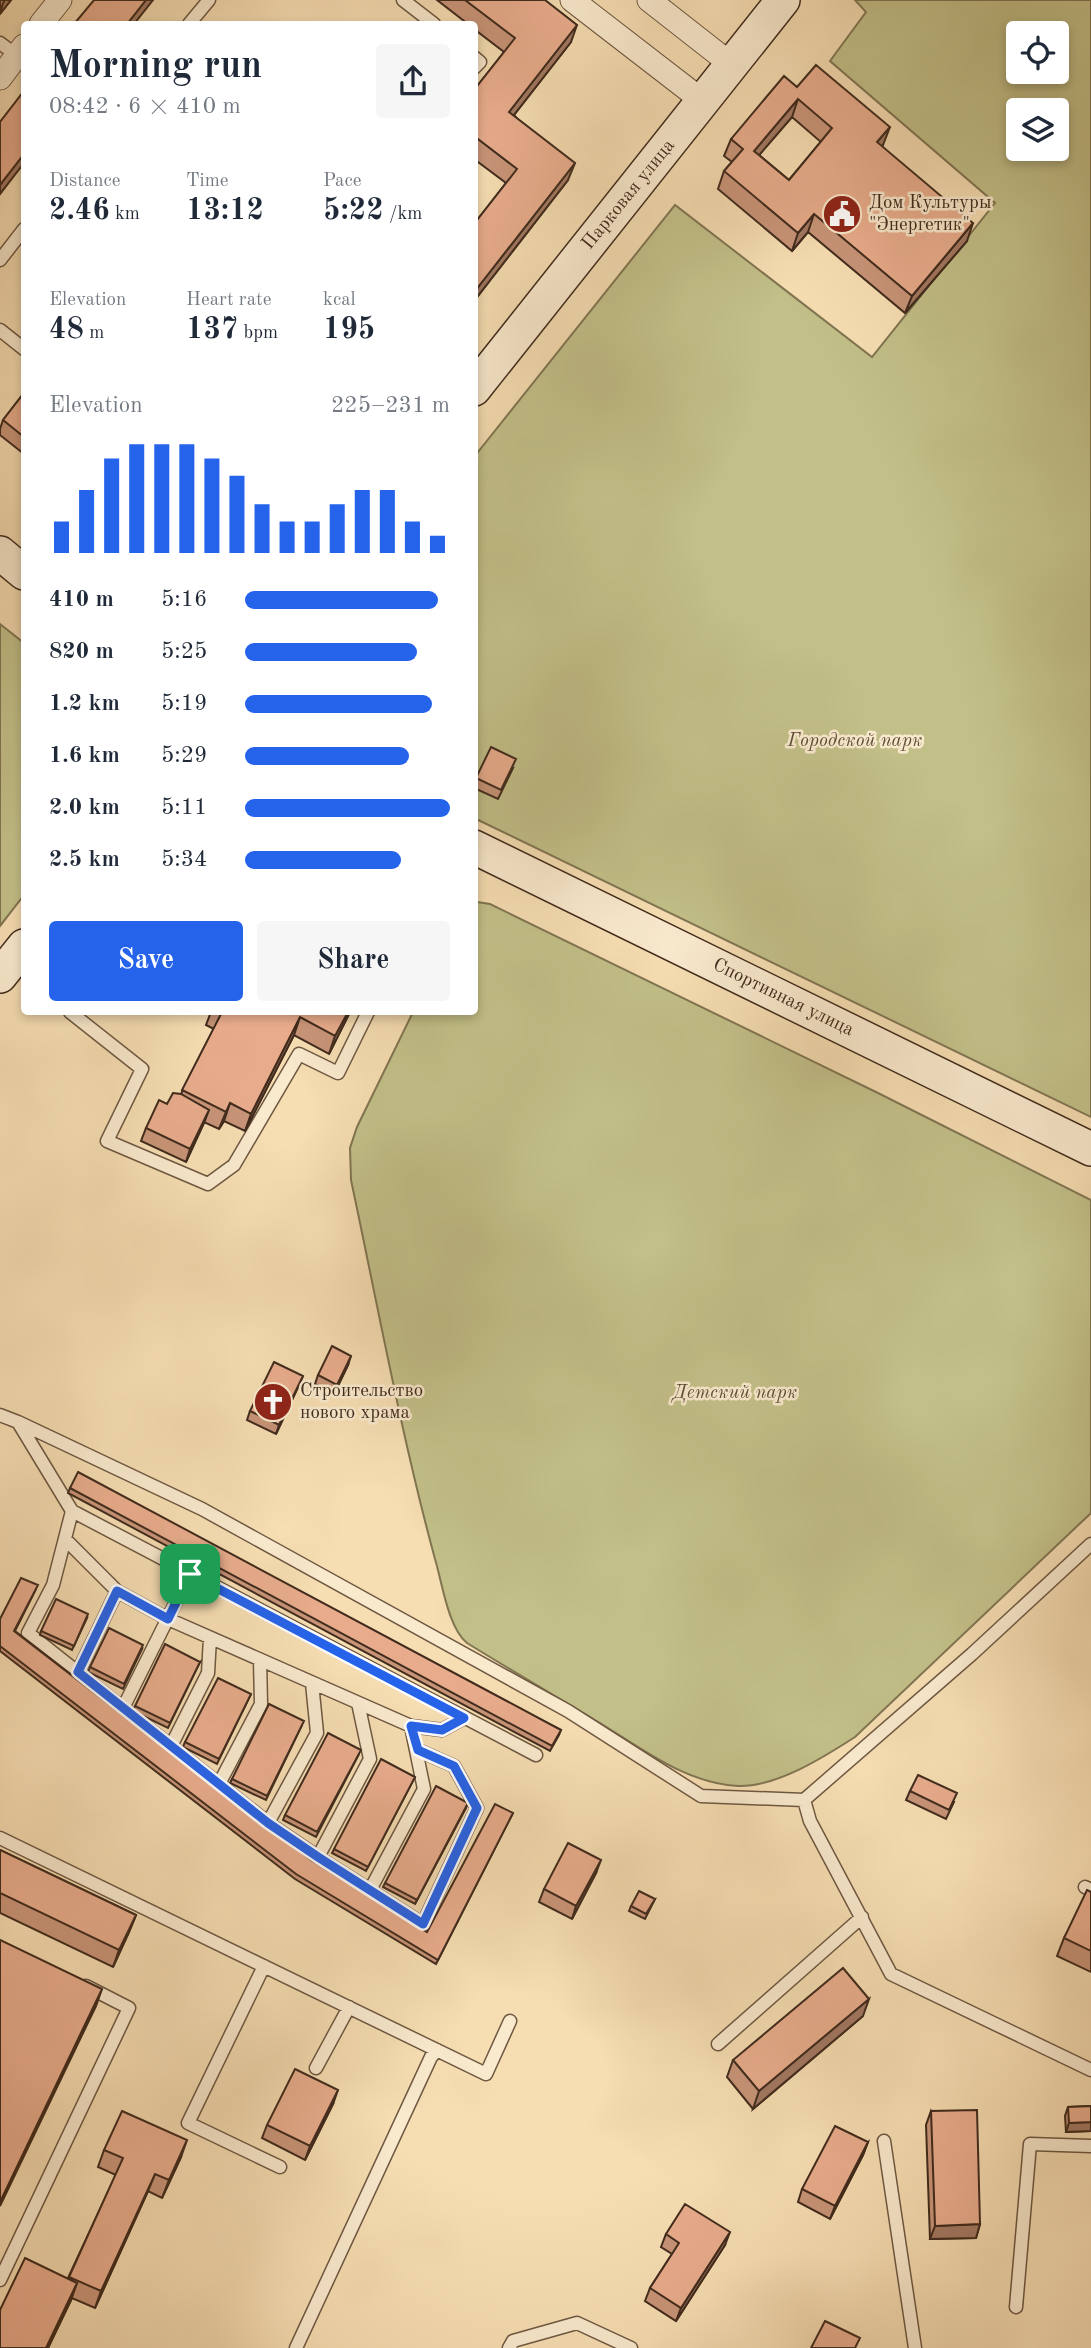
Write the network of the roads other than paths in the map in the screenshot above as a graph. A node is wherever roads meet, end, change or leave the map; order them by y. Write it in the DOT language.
graph roads {
  1 [pos="60,0"];
  2 [pos="209,0"];
  3 [pos="403,0"];
  4 [pos="572,0"];
  5 [pos="649,0"];
  6 [pos="783,0"];
  7 [pos="43,21"];
  8 [pos="192,21"];
  9 [pos="429,21"];
  10 [pos="17,52"];
  11 [pos="732,65"];
  12 [pos="0,78"];
  13 [pos="704,102"];
  14 [pos="21,233"];
  15 [pos="0,260"];
  16 [pos="0,330"];
  17 [pos="21,347"];
  18 [pos="483,371"];
  19 [pos="0,554"];
  20 [pos="21,571"];
  21 [pos="478,849"];
  22 [pos="74,1015"];
  23 [pos="367,1015"];
  24 [pos="1091,1149"];
  25 [pos="0,1415"];
  26 [pos="18,1422"];
  27 [pos="72,1511"];
  28 [pos="65,1539"];
  29 [pos="1091,1544"];
  30 [pos="190,1574"];
  31 [pos="117,1591"];
  32 [pos="168,1619"];
  33 [pos="210,1638"];
  34 [pos="260,1660"];
  35 [pos="78,1672"];
  36 [pos="312,1683"];
  37 [pos="358,1703"];
  38 [pos="123,1708"];
  39 [pos="464,1718"];
  40 [pos="411,1726"];
  41 [pos="171,1746"];
  42 [pos="418,1750"];
  43 [pos="536,1755"];
  44 [pos="219,1784"];
  45 [pos="804,1800"];
  46 [pos="268,1823"];
  47 [pos="0,1838"];
  48 [pos="318,1857"];
  49 [pos="370,1890"];
  50 [pos="862,1917"];
  51 [pos="264,1966"];
  52 [pos="71,1978"];
  53 [pos="349,2007"];
  54 [pos="510,2021"];
  55 [pos="718,2044"];
  56 [pos="437,2050"];
  57 [pos="316,2068"];
  58 [pos="1091,2070"];
  59 [pos="884,2141"];
  60 [pos="1091,2146"];
  61 [pos="280,2167"];
  62 [pos="0,2280"];
  63 [pos="1016,2307"];
  64 [pos="296,2348"];
  65 [pos="509,2348"];
  66 [pos="631,2348"];
  67 [pos="915,2348"];
  1 -- 7 [label="street"];
  2 -- 8 [label="lane"];
  3 -- 9 [label="lane"];
  4 -- 13 [label="street"];
  5 -- 11 [label="street"];
  6 -- 11 [label="street, Парковая улица"];
  10 -- 12 [label="street"];
  11 -- 13 [label="street, Парковая улица"];
  13 -- 18 [label="street, Парковая улица"];
  14 -- 15 [label="lane"];
  16 -- 17 [label="lane"];
  19 -- 20 [label="street"];
  21 -- 24 [label="street, Спортивная улица"];
  22 -- 23 [label="lane"];
  25 -- 26 [label="lane"];
  26 -- 27 [label="lane"];
  26 -- 45 [label="lane"];
  27 -- 28 [label="lane"];
  27 -- 30 [label="lane"];
  28 -- 31 [label="lane"];
  28 -- 35 [label="lane"];
  29 -- 45 [label="lane"];
  30 -- 32 [label="lane"];
  30 -- 39 [label="lane"];
  31 -- 32 [label="lane"];
  31 -- 35 [label="lane"];
  32 -- 33 [label="lane"];
  32 -- 38 [label="lane"];
  33 -- 34 [label="lane"];
  33 -- 41 [label="lane"];
  34 -- 36 [label="lane"];
  34 -- 44 [label="lane"];
  35 -- 38 [label="lane"];
  36 -- 37 [label="lane"];
  36 -- 46 [label="lane"];
  37 -- 40 [label="lane"];
  37 -- 48 [label="lane"];
  38 -- 41 [label="lane"];
  39 -- 40 [label="lane"];
  39 -- 43 [label="lane"];
  40 -- 42 [label="lane"];
  41 -- 44 [label="lane"];
  42 -- 49 [label="lane"];
  42 -- 49 [label="lane"];
  44 -- 46 [label="lane"];
  45 -- 50 [label="lane"];
  46 -- 48 [label="lane"];
  47 -- 51 [label="lane"];
  48 -- 49 [label="lane"];
  50 -- 55 [label="lane"];
  50 -- 58 [label="lane"];
  51 -- 53 [label="lane"];
  51 -- 61 [label="lane"];
  52 -- 62 [label="lane"];
  53 -- 56 [label="lane"];
  53 -- 57 [label="lane"];
  54 -- 56 [label="lane"];
  56 -- 64 [label="lane"];
  59 -- 67 [label="lane"];
  60 -- 63 [label="lane"];
  65 -- 66 [label="lane"];
}
